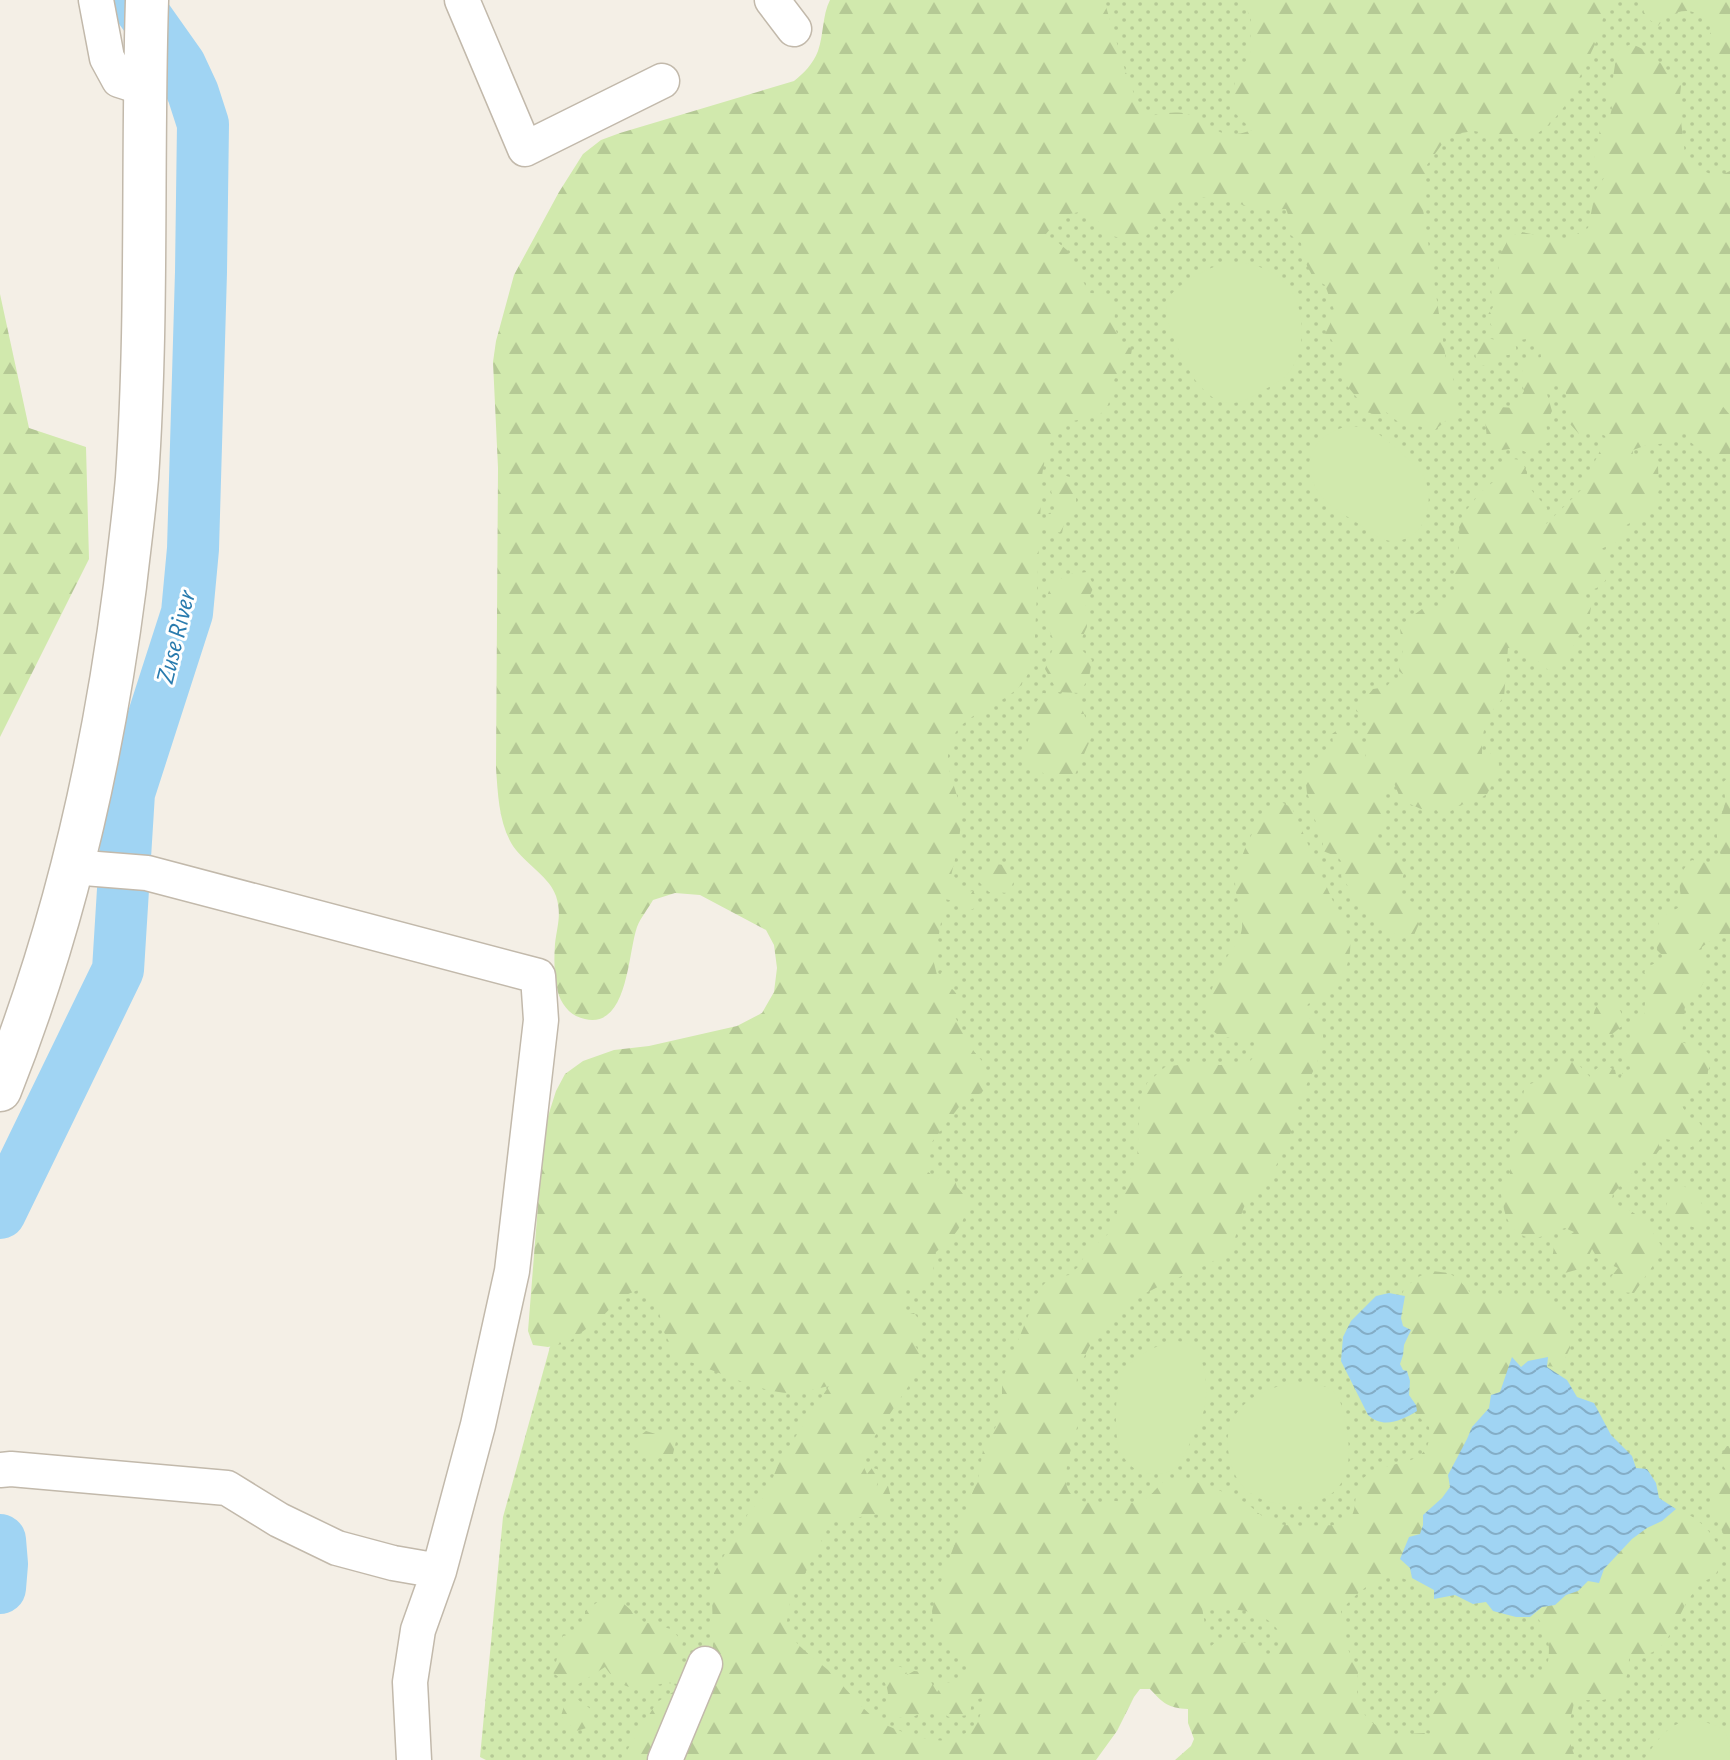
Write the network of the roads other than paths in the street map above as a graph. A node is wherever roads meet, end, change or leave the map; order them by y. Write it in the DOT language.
graph roads {
  1 [pos="96,0"];
  2 [pos="147,0"];
  3 [pos="462,0"];
  4 [pos="772,0"];
  5 [pos="794,29"];
  6 [pos="145,75"];
  7 [pos="662,81"];
  8 [pos="87,868"];
  9 [pos="0,1090"];
  10 [pos="5,1470"];
  11 [pos="439,1571"];
  12 [pos="705,1664"];
  13 [pos="414,1760"];
  14 [pos="665,1760"];
  1 -- 6 [label="street"];
  2 -- 6 [label="street"];
  3 -- 7 [label="street"];
  4 -- 5 [label="street"];
  6 -- 8 [label="street"];
  8 -- 9 [label="street"];
  8 -- 11 [label="street"];
  10 -- 11 [label="street"];
  11 -- 13 [label="street"];
  12 -- 14 [label="street"];
}
